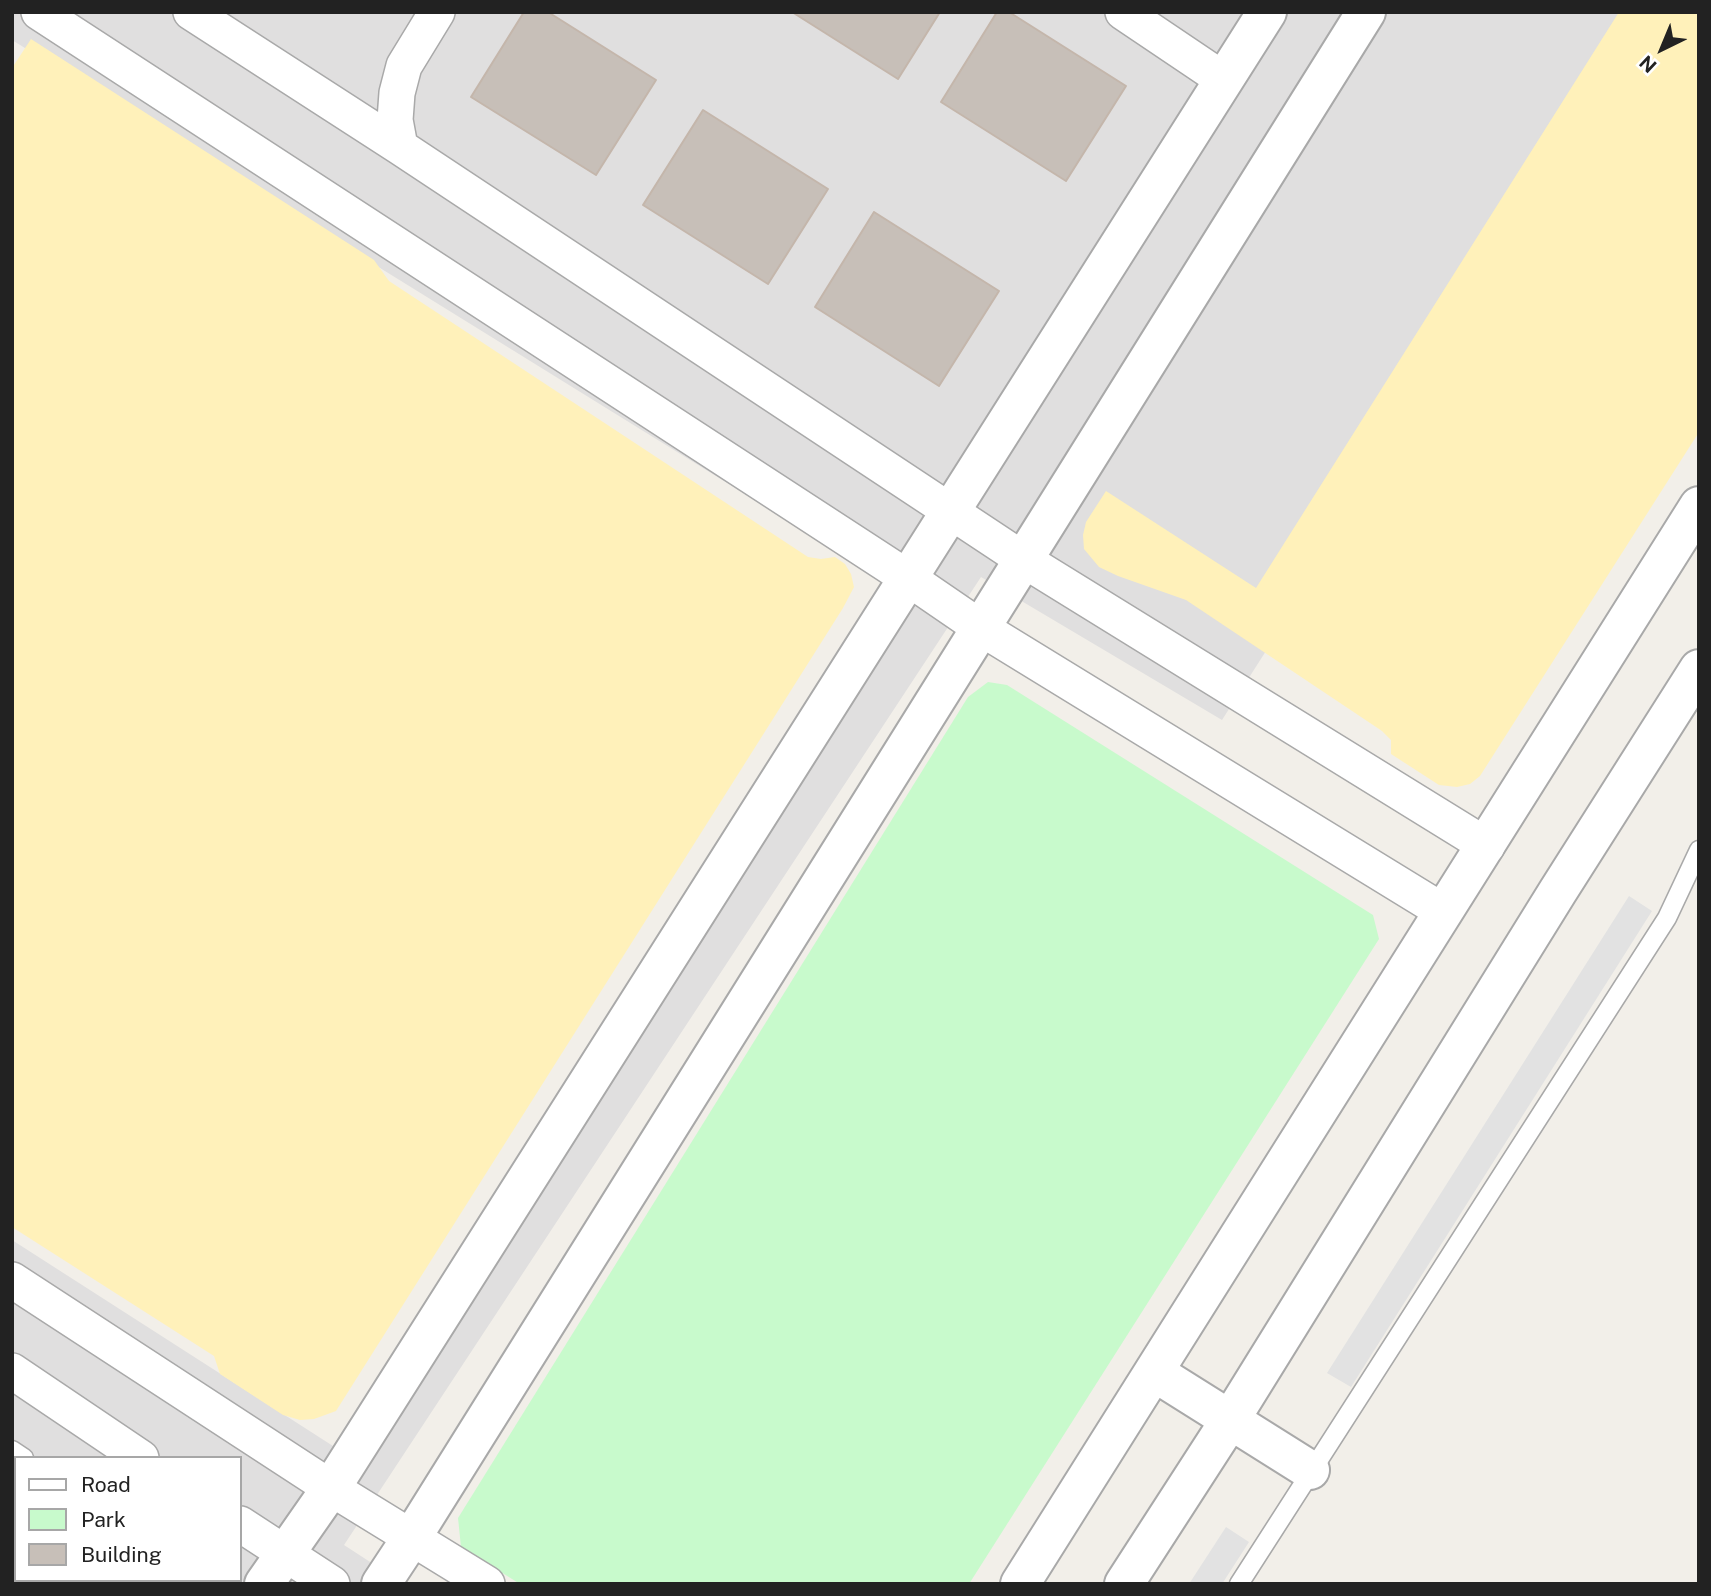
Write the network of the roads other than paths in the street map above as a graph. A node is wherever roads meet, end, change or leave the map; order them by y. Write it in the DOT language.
graph roads {
  1 [pos="39,12"];
  2 [pos="191,12"];
  3 [pos="437,12"];
  4 [pos="1123,12"];
  5 [pos="1267,12"];
  6 [pos="1366,12"];
  7 [pos="1224,80"];
  8 [pos="400,147"];
  9 [pos="1699,506"];
  10 [pos="951,510"];
  11 [pos="1024,559"];
  12 [pos="908,578"];
  13 [pos="981,628"];
  14 [pos="1699,670"];
  15 [pos="1487,846"];
  16 [pos="1699,850"];
  17 [pos="1444,912"];
  18 [pos="12,1280"];
  19 [pos="12,1371"];
  20 [pos="1154,1372"];
  21 [pos="1230,1420"];
  22 [pos="138,1456"];
  23 [pos="1310,1470"];
  24 [pos="331,1488"];
  25 [pos="242,1527"];
  26 [pos="412,1537"];
  27 [pos="274,1569"];
  28 [pos="332,1584"];
  29 [pos="381,1584"];
  30 [pos="487,1584"];
  31 [pos="1020,1584"];
  32 [pos="1124,1584"];
  33 [pos="1239,1584"];
  1 -- 12 [label="street"];
  2 -- 8 [label="street"];
  3 -- 8 [label="street"];
  4 -- 7 [label="street"];
  5 -- 7 [label="street"];
  6 -- 11 [label="street"];
  7 -- 10 [label="street"];
  8 -- 10 [label="street"];
  9 -- 15 [label="street"];
  10 -- 11 [label="street"];
  10 -- 12 [label="street"];
  11 -- 13 [label="street"];
  11 -- 15 [label="street"];
  12 -- 13 [label="street"];
  12 -- 24 [label="street"];
  13 -- 17 [label="street"];
  13 -- 26 [label="street"];
  14 -- 21 [label="street"];
  15 -- 17 [label="street"];
  16 -- 23 [label="lane"];
  17 -- 20 [label="street"];
  18 -- 24 [label="street"];
  19 -- 22 [label="street"];
  20 -- 21 [label="street"];
  20 -- 31 [label="street"];
  21 -- 23 [label="street"];
  21 -- 32 [label="street"];
  23 -- 33 [label="lane"];
  24 -- 26 [label="street"];
  24 -- 27 [label="street"];
  25 -- 27 [label="street"];
  26 -- 29 [label="street"];
  26 -- 30 [label="street"];
  27 -- 28 [label="street"];
}
